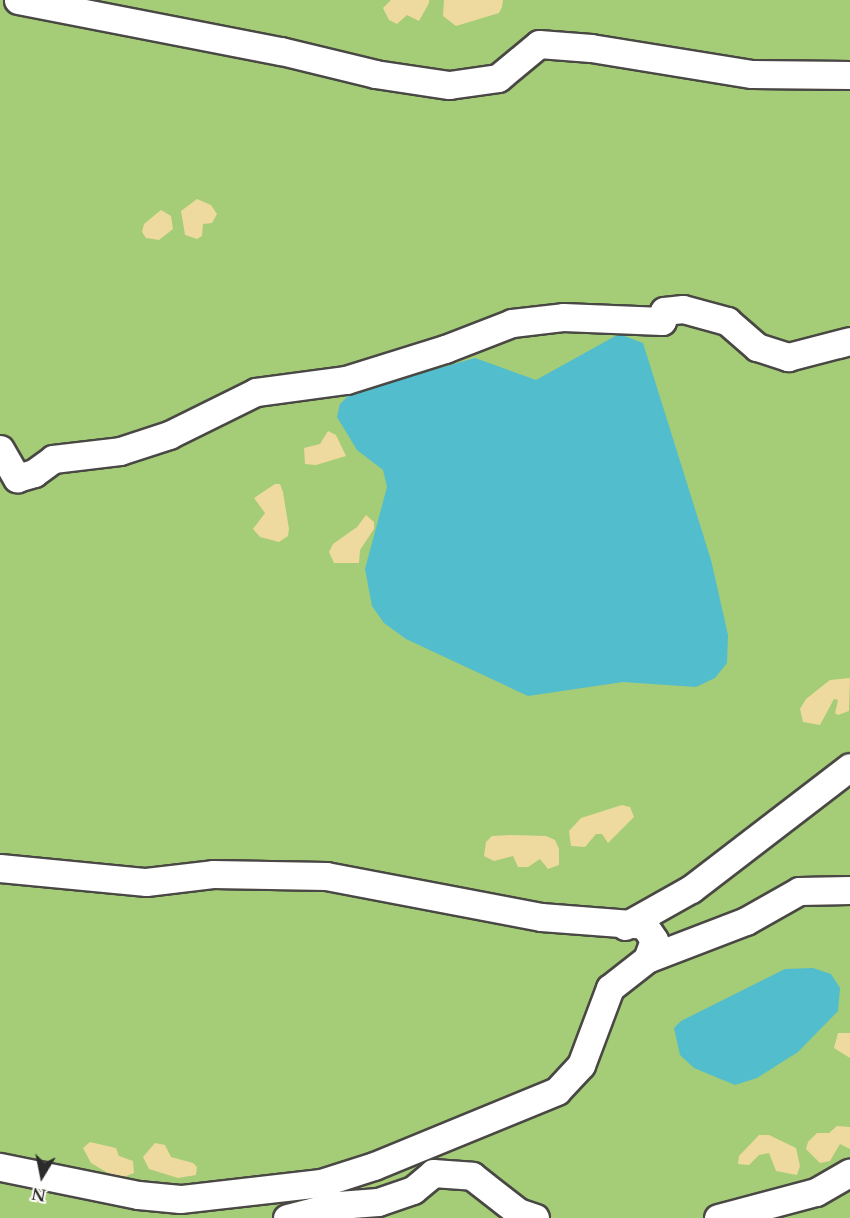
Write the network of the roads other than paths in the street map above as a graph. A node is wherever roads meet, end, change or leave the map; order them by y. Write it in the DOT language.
graph roads {
  1 [pos="18,0"];
  2 [pos="850,75"];
  3 [pos="850,341"];
  4 [pos="0,449"];
  5 [pos="850,767"];
  6 [pos="0,868"];
  7 [pos="850,890"];
  8 [pos="625,926"];
  9 [pos="647,959"];
  10 [pos="0,1167"];
  11 [pos="850,1172"];
  12 [pos="287,1218"];
  13 [pos="535,1218"];
  14 [pos="718,1218"];
  1 -- 2 [label="lane"];
  3 -- 4 [label="lane"];
  5 -- 8 [label="lane"];
  6 -- 8 [label="lane"];
  7 -- 9 [label="lane"];
  8 -- 9 [label="lane"];
  9 -- 10 [label="lane"];
  11 -- 14 [label="lane"];
  12 -- 13 [label="lane"];
}
